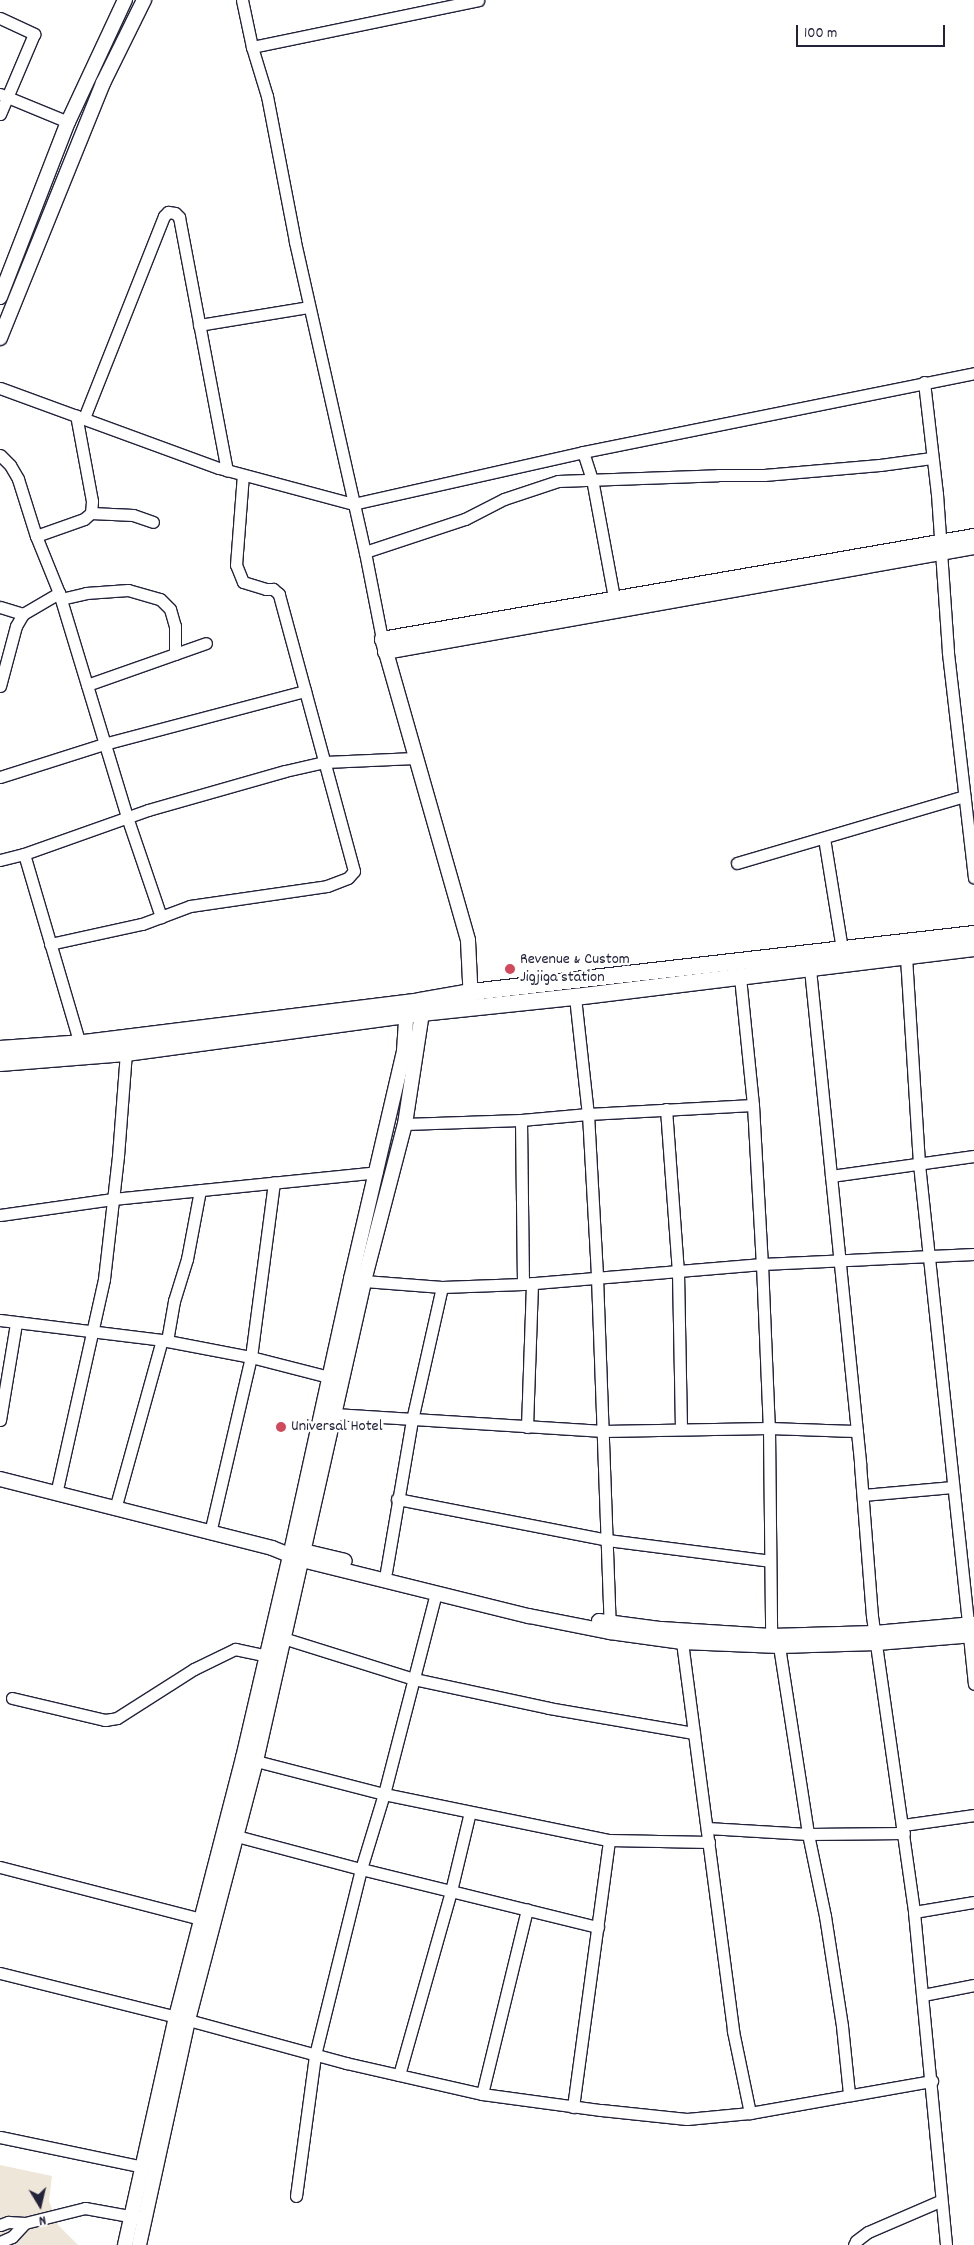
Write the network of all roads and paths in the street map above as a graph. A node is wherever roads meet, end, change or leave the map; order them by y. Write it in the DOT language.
graph roads {
  1 [pos="125,0"];
  2 [pos="144,0"];
  3 [pos="242,0"];
  4 [pos="478,0"];
  5 [pos="0,18"];
  6 [pos="252,47"];
  7 [pos="4,96"];
  8 [pos="0,114"];
  9 [pos="68,122"];
  10 [pos="0,296"];
  11 [pos="309,307"];
  12 [pos="200,325"];
  13 [pos="0,338"];
  14 [pos="974,373"];
  15 [pos="924,382"];
  16 [pos="0,388"];
  17 [pos="80,417"];
  18 [pos="584,452"];
  19 [pos="0,455"];
  20 [pos="932,458"];
  21 [pos="227,470"];
  22 [pos="243,474"];
  23 [pos="592,479"];
  24 [pos="353,504"];
  25 [pos="91,513"];
  26 [pos="153,522"];
  27 [pos="36,536"];
  28 [pos="974,536"];
  29 [pos="941,546"];
  30 [pos="974,547"];
  31 [pos="365,552"];
  32 [pos="60,596"];
  33 [pos="614,598"];
  34 [pos="0,607"];
  35 [pos="23,614"];
  36 [pos="206,643"];
  37 [pos="384,646"];
  38 [pos="174,654"];
  39 [pos="86,685"];
  40 [pos="0,686"];
  41 [pos="305,691"];
  42 [pos="104,744"];
  43 [pos="414,758"];
  44 [pos="324,762"];
  45 [pos="0,777"];
  46 [pos="964,796"];
  47 [pos="127,817"];
  48 [pos="824,838"];
  49 [pos="24,854"];
  50 [pos="0,860"];
  51 [pos="737,863"];
  52 [pos="974,877"];
  53 [pos="161,917"];
  54 [pos="974,934"];
  55 [pos="50,944"];
  56 [pos="974,948"];
  57 [pos="842,949"];
  58 [pos="906,957"];
  59 [pos="810,969"];
  60 [pos="740,977"];
  61 [pos="575,997"];
  62 [pos="471,1000"];
  63 [pos="414,1008"];
  64 [pos="80,1044"];
  65 [pos="0,1049"];
  66 [pos="126,1052"];
  67 [pos="0,1063"];
  68 [pos="753,1105"];
  69 [pos="666,1109"];
  70 [pos="588,1114"];
  71 [pos="522,1120"];
  72 [pos="405,1124"];
  73 [pos="974,1156"];
  74 [pos="919,1164"];
  75 [pos="377,1172"];
  76 [pos="831,1176"];
  77 [pos="274,1183"];
  78 [pos="200,1190"];
  79 [pos="113,1199"];
  80 [pos="0,1215"];
  81 [pos="974,1254"];
  82 [pos="929,1257"];
  83 [pos="840,1262"];
  84 [pos="762,1264"];
  85 [pos="678,1272"];
  86 [pos="598,1276"];
  87 [pos="364,1282"];
  88 [pos="527,1284"];
  89 [pos="442,1287"];
  90 [pos="0,1320"];
  91 [pos="16,1322"];
  92 [pos="92,1332"];
  93 [pos="164,1340"];
  94 [pos="251,1357"];
  95 [pos="329,1377"];
  96 [pos="334,1414"];
  97 [pos="0,1420"];
  98 [pos="412,1420"];
  99 [pos="527,1426"];
  100 [pos="681,1428"];
  101 [pos="769,1428"];
  102 [pos="603,1431"];
  103 [pos="857,1431"];
  104 [pos="0,1479"];
  105 [pos="953,1487"];
  106 [pos="56,1494"];
  107 [pos="862,1495"];
  108 [pos="397,1499"];
  109 [pos="115,1509"];
  110 [pos="210,1533"];
  111 [pos="607,1540"];
  112 [pos="297,1554"];
  113 [pos="770,1561"];
  114 [pos="386,1572"];
  115 [pos="436,1593"];
  116 [pos="610,1627"];
  117 [pos="971,1630"];
  118 [pos="283,1638"];
  119 [pos="876,1638"];
  120 [pos="775,1641"];
  121 [pos="682,1642"];
  122 [pos="267,1656"];
  123 [pos="414,1679"];
  124 [pos="974,1684"];
  125 [pos="12,1698"];
  126 [pos="694,1733"];
  127 [pos="256,1761"];
  128 [pos="384,1794"];
  129 [pos="470,1812"];
  130 [pos="974,1815"];
  131 [pos="707,1828"];
  132 [pos="904,1829"];
  133 [pos="230,1834"];
  134 [pos="808,1834"];
  135 [pos="609,1840"];
  136 [pos="709,1842"];
  137 [pos="0,1867"];
  138 [pos="361,1869"];
  139 [pos="451,1891"];
  140 [pos="974,1902"];
  141 [pos="527,1909"];
  142 [pos="914,1912"];
  143 [pos="201,1919"];
  144 [pos="598,1927"];
  145 [pos="0,1973"];
  146 [pos="974,1984"];
  147 [pos="922,1996"];
  148 [pos="182,2018"];
  149 [pos="315,2055"];
  150 [pos="399,2076"];
  151 [pos="932,2081"];
  152 [pos="482,2094"];
  153 [pos="849,2094"];
  154 [pos="573,2107"];
  155 [pos="750,2113"];
  156 [pos="0,2137"];
  157 [pos="143,2167"];
  158 [pos="296,2196"];
  159 [pos="940,2201"];
  160 [pos="139,2218"];
  161 [pos="25,2223"];
  162 [pos="0,2225"];
  163 [pos="0,2242"];
  164 [pos="125,2245"];
  165 [pos="139,2245"];
  166 [pos="854,2245"];
  167 [pos="946,2245"];
  1 -- 9 [label="main road"];
  2 -- 13 [label="main road"];
  3 -- 6 [label="street"];
  4 -- 6 [label="street"];
  5 -- 7 [label="street"];
  6 -- 11 [label="street"];
  7 -- 8 [label="street"];
  7 -- 9 [label="street"];
  9 -- 10 [label="main road"];
  11 -- 12 [label="street"];
  11 -- 24 [label="street"];
  12 -- 17 [label="street"];
  12 -- 21 [label="street"];
  14 -- 15 [label="street"];
  15 -- 18 [label="street"];
  15 -- 20 [label="street"];
  16 -- 17 [label="street"];
  17 -- 21 [label="street"];
  17 -- 25 [label="street"];
  18 -- 23 [label="street"];
  18 -- 24 [label="street"];
  19 -- 27 [label="street"];
  20 -- 23 [label="street"];
  20 -- 29 [label="street"];
  21 -- 22 [label="street"];
  22 -- 24 [label="street"];
  22 -- 41 [label="street"];
  23 -- 31 [label="street"];
  23 -- 33 [label="street"];
  24 -- 31 [label="street"];
  25 -- 26 [label="street"];
  25 -- 27 [label="street"];
  27 -- 32 [label="street"];
  28 -- 29 [label="main road"];
  29 -- 30 [label="main road"];
  29 -- 33 [label="main road"];
  29 -- 37 [label="main road"];
  29 -- 46 [label="street"];
  31 -- 37 [label="street"];
  32 -- 35 [label="street"];
  32 -- 38 [label="street"];
  32 -- 39 [label="street"];
  33 -- 37 [label="main road"];
  34 -- 35 [label="street"];
  35 -- 40 [label="street"];
  36 -- 38 [label="street"];
  37 -- 43 [label="main road"];
  38 -- 39 [label="street"];
  39 -- 42 [label="street"];
  41 -- 42 [label="street"];
  41 -- 44 [label="street"];
  42 -- 45 [label="street"];
  42 -- 47 [label="street"];
  43 -- 44 [label="street"];
  43 -- 62 [label="main road"];
  44 -- 47 [label="street"];
  44 -- 53 [label="street"];
  46 -- 48 [label="street"];
  46 -- 52 [label="street"];
  47 -- 49 [label="street"];
  47 -- 53 [label="street"];
  48 -- 51 [label="street"];
  48 -- 57 [label="street"];
  49 -- 50 [label="street"];
  49 -- 55 [label="street"];
  53 -- 55 [label="street"];
  54 -- 57 [label="highway"];
  55 -- 64 [label="street"];
  56 -- 58 [label="highway"];
  57 -- 62 [label="highway"];
  58 -- 59 [label="highway"];
  58 -- 74 [label="street"];
  59 -- 60 [label="highway"];
  59 -- 76 [label="street"];
  60 -- 61 [label="highway"];
  60 -- 68 [label="street"];
  61 -- 62 [label="highway"];
  61 -- 70 [label="street"];
  62 -- 63 [label="highway"];
  63 -- 64 [label="highway"];
  63 -- 66 [label="highway"];
  63 -- 72 [label="main road"];
  63 -- 75 [label="main road"];
  64 -- 65 [label="highway"];
  66 -- 67 [label="highway"];
  66 -- 79 [label="street"];
  68 -- 69 [label="street"];
  68 -- 84 [label="street"];
  69 -- 70 [label="street"];
  69 -- 85 [label="street"];
  70 -- 71 [label="street"];
  70 -- 86 [label="street"];
  71 -- 72 [label="street"];
  71 -- 88 [label="street"];
  72 -- 87 [label="main road"];
  73 -- 74 [label="street"];
  74 -- 76 [label="street"];
  74 -- 82 [label="street"];
  75 -- 77 [label="street"];
  75 -- 95 [label="main road"];
  76 -- 83 [label="street"];
  77 -- 78 [label="street"];
  77 -- 94 [label="street"];
  78 -- 79 [label="street"];
  78 -- 93 [label="street"];
  79 -- 80 [label="street"];
  79 -- 92 [label="street"];
  81 -- 82 [label="street"];
  82 -- 83 [label="street"];
  82 -- 105 [label="street"];
  83 -- 84 [label="street"];
  83 -- 103 [label="street"];
  84 -- 85 [label="street"];
  84 -- 101 [label="street"];
  85 -- 86 [label="street"];
  85 -- 100 [label="street"];
  86 -- 88 [label="street"];
  86 -- 102 [label="street"];
  87 -- 89 [label="street"];
  87 -- 96 [label="main road"];
  88 -- 89 [label="street"];
  88 -- 99 [label="street"];
  89 -- 98 [label="street"];
  90 -- 91 [label="street"];
  91 -- 92 [label="street"];
  91 -- 97 [label="street"];
  92 -- 93 [label="street"];
  92 -- 106 [label="street"];
  93 -- 94 [label="street"];
  93 -- 109 [label="street"];
  94 -- 95 [label="street"];
  94 -- 110 [label="street"];
  95 -- 112 [label="main road"];
  96 -- 98 [label="street"];
  96 -- 112 [label="main road"];
  98 -- 99 [label="street"];
  98 -- 108 [label="street"];
  99 -- 102 [label="street"];
  100 -- 101 [label="street"];
  100 -- 102 [label="street"];
  101 -- 103 [label="street"];
  101 -- 113 [label="street"];
  102 -- 111 [label="street"];
  103 -- 107 [label="street"];
  104 -- 106 [label="main road"];
  105 -- 107 [label="street"];
  105 -- 117 [label="street"];
  106 -- 109 [label="main road"];
  107 -- 119 [label="street"];
  108 -- 111 [label="street"];
  108 -- 114 [label="street"];
  109 -- 110 [label="main road"];
  110 -- 112 [label="main road"];
  111 -- 113 [label="street"];
  111 -- 116 [label="street"];
  112 -- 114 [label="main road"];
  112 -- 115 [label="main road"];
  112 -- 118 [label="main road"];
  112 -- 122 [label="main road"];
  113 -- 120 [label="street"];
  114 -- 116 [label="main road"];
  115 -- 116 [label="main road"];
  115 -- 123 [label="street"];
  116 -- 120 [label="main road"];
  116 -- 121 [label="main road"];
  117 -- 119 [label="main road"];
  117 -- 124 [label="street"];
  118 -- 123 [label="street"];
  118 -- 127 [label="main road"];
  119 -- 120 [label="main road"];
  119 -- 132 [label="street"];
  120 -- 121 [label="main road"];
  120 -- 134 [label="street"];
  121 -- 126 [label="street"];
  122 -- 125 [label="street"];
  122 -- 133 [label="main road"];
  123 -- 126 [label="street"];
  123 -- 128 [label="street"];
  126 -- 131 [label="street"];
  127 -- 128 [label="street"];
  127 -- 133 [label="main road"];
  128 -- 129 [label="street"];
  128 -- 138 [label="street"];
  129 -- 135 [label="street"];
  129 -- 139 [label="street"];
  130 -- 132 [label="street"];
  131 -- 134 [label="street"];
  131 -- 136 [label="street"];
  132 -- 134 [label="street"];
  132 -- 142 [label="street"];
  133 -- 138 [label="street"];
  133 -- 143 [label="main road"];
  133 -- 148 [label="main road"];
  134 -- 153 [label="street"];
  135 -- 136 [label="street"];
  135 -- 144 [label="street"];
  136 -- 155 [label="street"];
  137 -- 143 [label="street"];
  138 -- 139 [label="street"];
  138 -- 149 [label="street"];
  139 -- 141 [label="street"];
  139 -- 150 [label="street"];
  140 -- 142 [label="street"];
  141 -- 144 [label="street"];
  141 -- 152 [label="street"];
  142 -- 147 [label="street"];
  143 -- 148 [label="main road"];
  144 -- 154 [label="street"];
  145 -- 148 [label="street"];
  146 -- 147 [label="street"];
  147 -- 151 [label="street"];
  148 -- 149 [label="street"];
  148 -- 157 [label="main road"];
  148 -- 160 [label="main road"];
  149 -- 150 [label="street"];
  149 -- 158 [label="street"];
  150 -- 152 [label="street"];
  151 -- 153 [label="street"];
  151 -- 159 [label="street"];
  152 -- 154 [label="street"];
  153 -- 155 [label="street"];
  154 -- 155 [label="street"];
  156 -- 157 [label="street"];
  157 -- 160 [label="main road"];
  159 -- 166 [label="street"];
  159 -- 167 [label="street"];
  160 -- 161 [label="street"];
  160 -- 164 [label="main road"];
  160 -- 165 [label="main road"];
  161 -- 162 [label="street"];
  161 -- 163 [label="street"];
}
